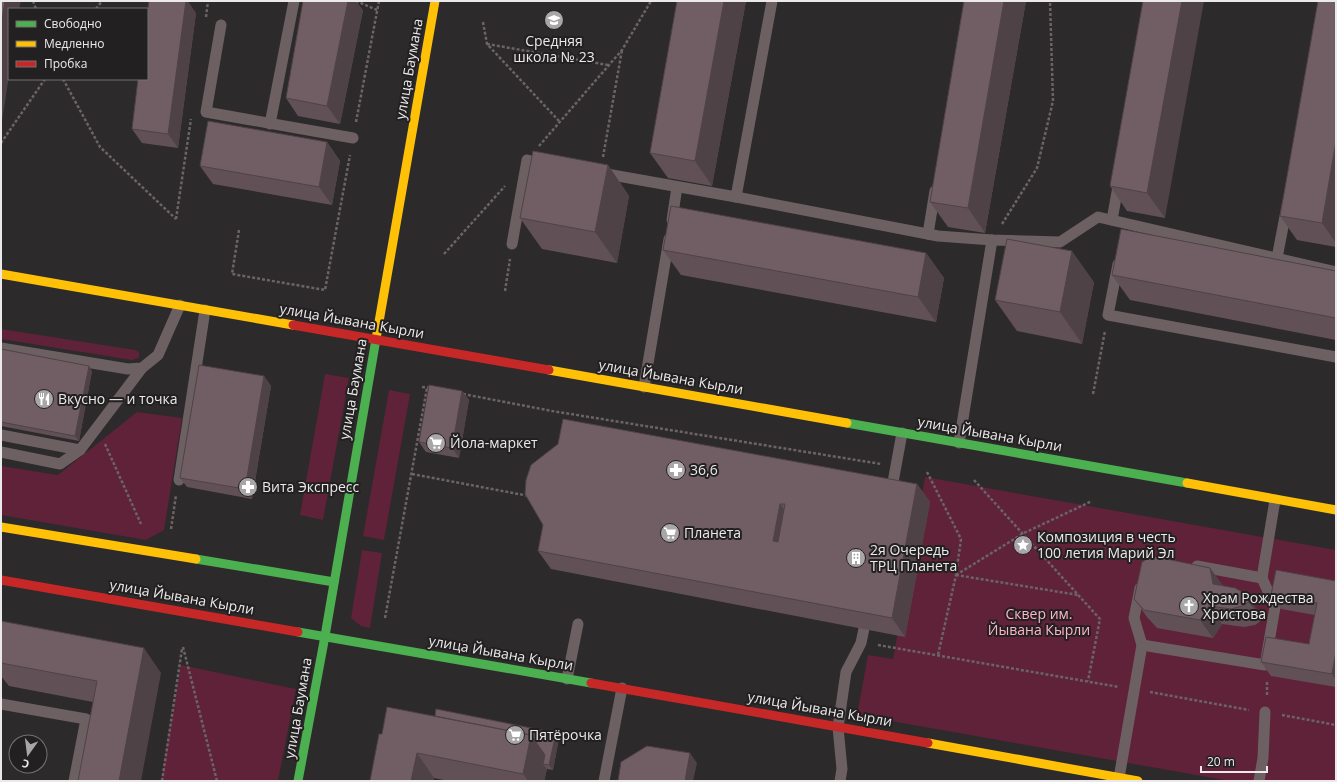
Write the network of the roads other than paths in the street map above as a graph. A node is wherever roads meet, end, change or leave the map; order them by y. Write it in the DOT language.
graph roads {
  1 [pos="294,1"];
  2 [pos="435,1"];
  3 [pos="772,1"];
  4 [pos="222,25"];
  5 [pos="270,124"];
  6 [pos="353,138"];
  7 [pos="556,166"];
  8 [pos="596,173"];
  9 [pos="1120,173"];
  10 [pos="937,180"];
  11 [pos="677,187"];
  12 [pos="1288,196"];
  13 [pos="736,197"];
  14 [pos="1112,220"];
  15 [pos="928,234"];
  16 [pos="992,240"];
  17 [pos="512,244"];
  18 [pos="1120,254"];
  19 [pos="1277,258"];
  20 [pos="1336,272"];
  21 [pos="1,274"];
  22 [pos="180,305"];
  23 [pos="205,310"];
  24 [pos="376,339"];
  25 [pos="1,348"];
  26 [pos="1336,357"];
  27 [pos="142,368"];
  28 [pos="644,387"];
  29 [pos="902,433"];
  30 [pos="1,435"];
  31 [pos="959,443"];
  32 [pos="80,450"];
  33 [pos="1,452"];
  34 [pos="179,480"];
  35 [pos="1275,500"];
  36 [pos="889,505"];
  37 [pos="1336,510"];
  38 [pos="1,527"];
  39 [pos="1184,564"];
  40 [pos="1142,578"];
  41 [pos="1262,578"];
  42 [pos="2,580"];
  43 [pos="334,582"];
  44 [pos="1,594"];
  45 [pos="869,606"];
  46 [pos="578,624"];
  47 [pos="325,636"];
  48 [pos="1142,645"];
  49 [pos="568,679"];
  50 [pos="622,688"];
  51 [pos="1,704"];
  52 [pos="1265,712"];
  53 [pos="838,727"];
  54 [pos="1119,778"];
  55 [pos="74,781"];
  56 [pos="298,781"];
  57 [pos="604,781"];
  58 [pos="840,781"];
  59 [pos="1138,781"];
  60 [pos="1259,781"];
  1 -- 5 [label="lane"];
  2 -- 24 [label="main road, улица Баумана"];
  3 -- 13 [label="lane"];
  4 -- 5 [label="lane"];
  5 -- 6 [label="lane"];
  7 -- 17 [label="lane"];
  8 -- 11 [label="lane"];
  9 -- 14 [label="lane"];
  10 -- 15 [label="lane"];
  11 -- 13 [label="lane"];
  11 -- 28 [label="lane"];
  12 -- 19 [label="lane"];
  13 -- 15 [label="lane"];
  14 -- 16 [label="lane"];
  14 -- 19 [label="lane"];
  15 -- 16 [label="lane"];
  16 -- 31 [label="lane"];
  18 -- 26 [label="lane"];
  19 -- 20 [label="lane"];
  21 -- 22 [label="main road, улица Йывана Кырли"];
  22 -- 23 [label="main road, улица Йывана Кырли"];
  22 -- 27 [label="lane"];
  23 -- 24 [label="main road, улица Йывана Кырли"];
  23 -- 34 [label="lane"];
  24 -- 28 [label="main road, улица Йывана Кырли"];
  24 -- 43 [label="main road, улица Баумана"];
  25 -- 27 [label="lane"];
  27 -- 32 [label="lane"];
  28 -- 29 [label="main road, улица Йывана Кырли"];
  29 -- 31 [label="main road, улица Йывана Кырли"];
  29 -- 36 [label="lane"];
  30 -- 32 [label="lane"];
  31 -- 35 [label="main road, улица Йывана Кырли"];
  32 -- 33 [label="lane"];
  35 -- 37 [label="main road, улица Йывана Кырли"];
  35 -- 41 [label="lane"];
  38 -- 43 [label="main road"];
  39 -- 41 [label="lane"];
  40 -- 48 [label="lane"];
  41 -- 48 [label="lane"];
  42 -- 44 [label="lane"];
  42 -- 47 [label="main road, улица Йывана Кырли"];
  43 -- 47 [label="main road, улица Баумана"];
  45 -- 53 [label="lane"];
  46 -- 49 [label="lane"];
  47 -- 49 [label="main road, улица Йывана Кырли"];
  47 -- 56 [label="main road, улица Баумана"];
  48 -- 54 [label="lane"];
  49 -- 50 [label="main road, улица Йывана Кырли"];
  50 -- 53 [label="main road, улица Йывана Кырли"];
  50 -- 57 [label="lane"];
  51 -- 55 [label="lane"];
  52 -- 60 [label="lane"];
  53 -- 54 [label="main road, улица Йывана Кырли"];
  53 -- 58 [label="lane"];
  54 -- 59 [label="main road, улица Йывана Кырли"];
}
